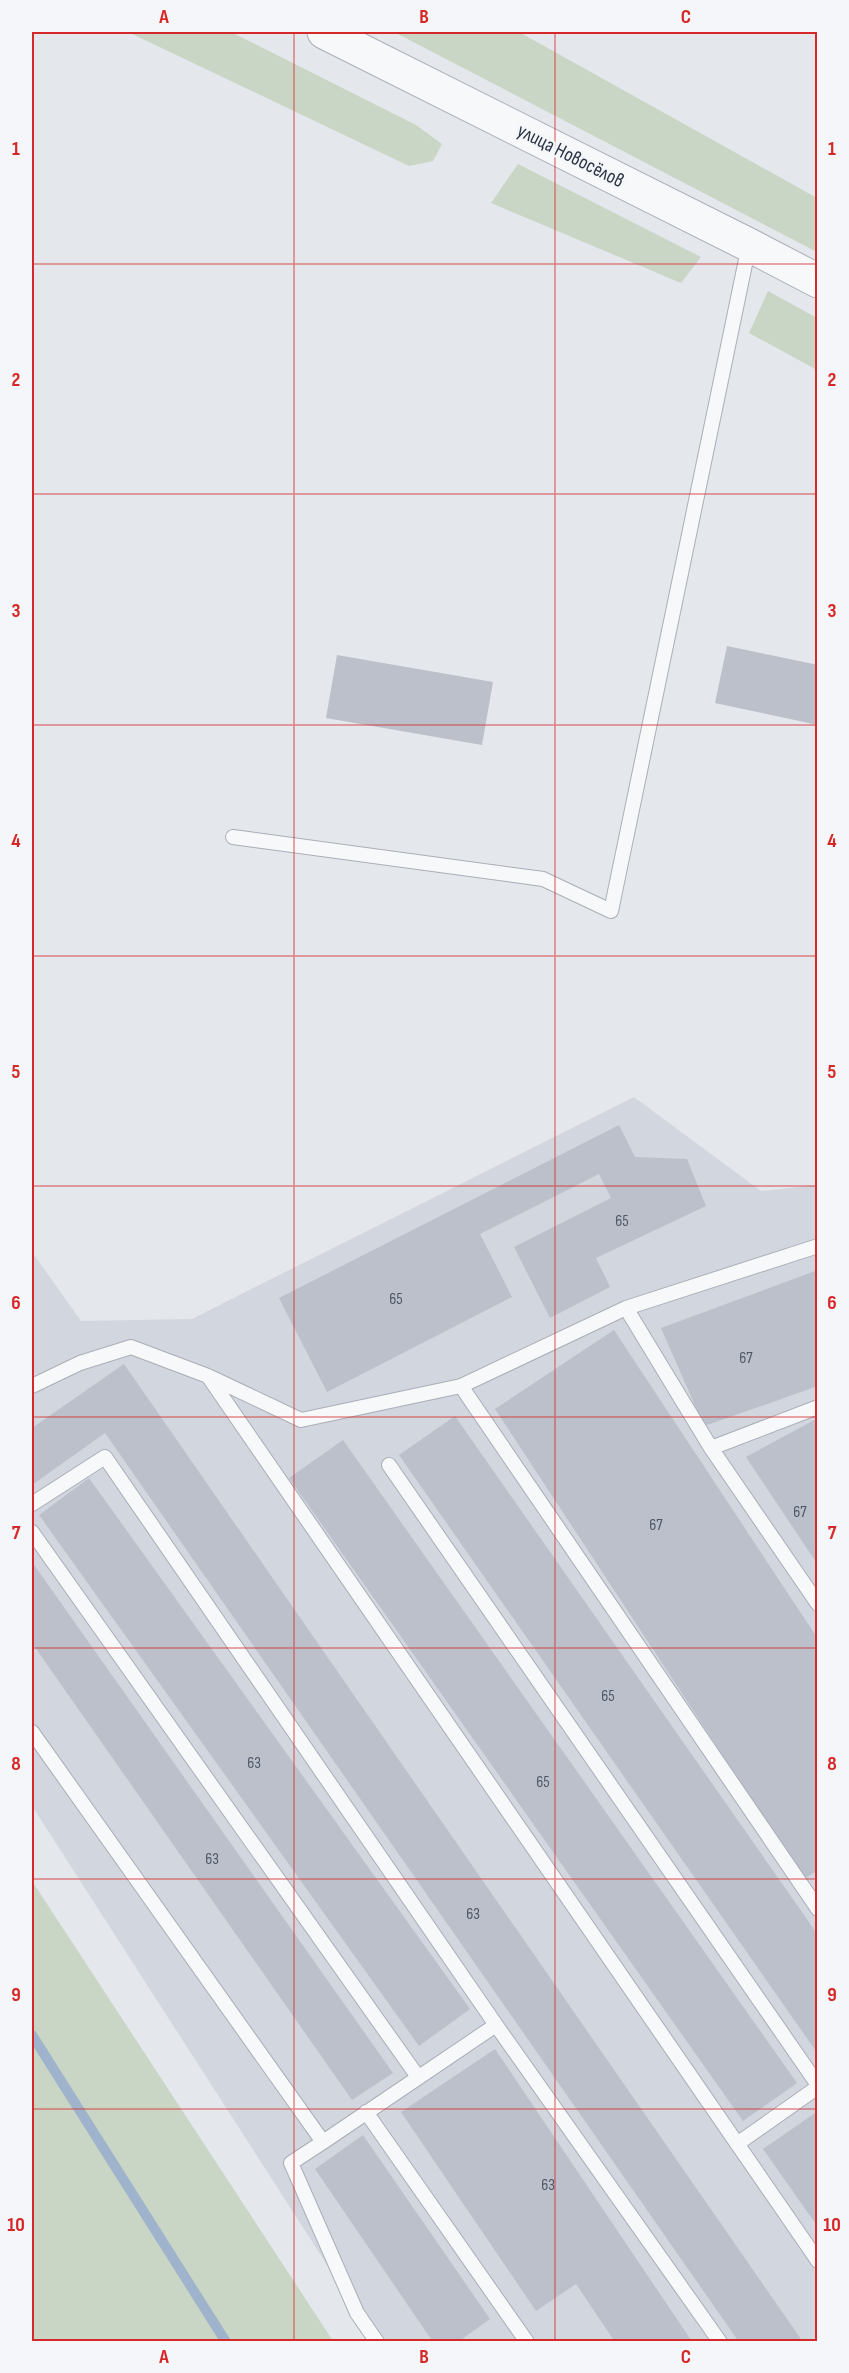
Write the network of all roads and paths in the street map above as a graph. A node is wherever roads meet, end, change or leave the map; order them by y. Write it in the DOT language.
graph roads {
  1 [pos="324,32"];
  2 [pos="749,244"];
  3 [pos="818,281"];
  4 [pos="233,837"];
  5 [pos="818,1246"];
  6 [pos="626,1308"];
  7 [pos="208,1376"];
  8 [pos="32,1386"];
  9 [pos="461,1386"];
  10 [pos="818,1407"];
  11 [pos="711,1448"];
  12 [pos="389,1465"];
  13 [pos="32,1504"];
  14 [pos="32,1532"];
  15 [pos="818,1604"];
  16 [pos="32,1732"];
  17 [pos="815,1900"];
  18 [pos="496,2025"];
  19 [pos="418,2077"];
  20 [pos="818,2086"];
  21 [pos="366,2112"];
  22 [pos="323,2142"];
  23 [pos="737,2144"];
  24 [pos="818,2261"];
  25 [pos="377,2342"];
  26 [pos="526,2342"];
  27 [pos="720,2342"];
  1 -- 2 [label="street, улица Новосёлов"];
  2 -- 3 [label="street, улица Новосёлов"];
  2 -- 4 [label="lane"];
  5 -- 6 [label="lane"];
  6 -- 9 [label="lane"];
  6 -- 11 [label="lane"];
  7 -- 8 [label="lane"];
  7 -- 9 [label="lane"];
  7 -- 23 [label="lane"];
  9 -- 17 [label="lane"];
  10 -- 11 [label="lane"];
  11 -- 15 [label="lane"];
  12 -- 20 [label="lane"];
  13 -- 18 [label="lane"];
  14 -- 19 [label="lane"];
  16 -- 22 [label="lane"];
  18 -- 19 [label="lane"];
  18 -- 27 [label="lane"];
  19 -- 21 [label="lane"];
  20 -- 23 [label="lane"];
  21 -- 22 [label="lane"];
  21 -- 26 [label="lane"];
  22 -- 25 [label="lane"];
  23 -- 24 [label="lane"];
}
